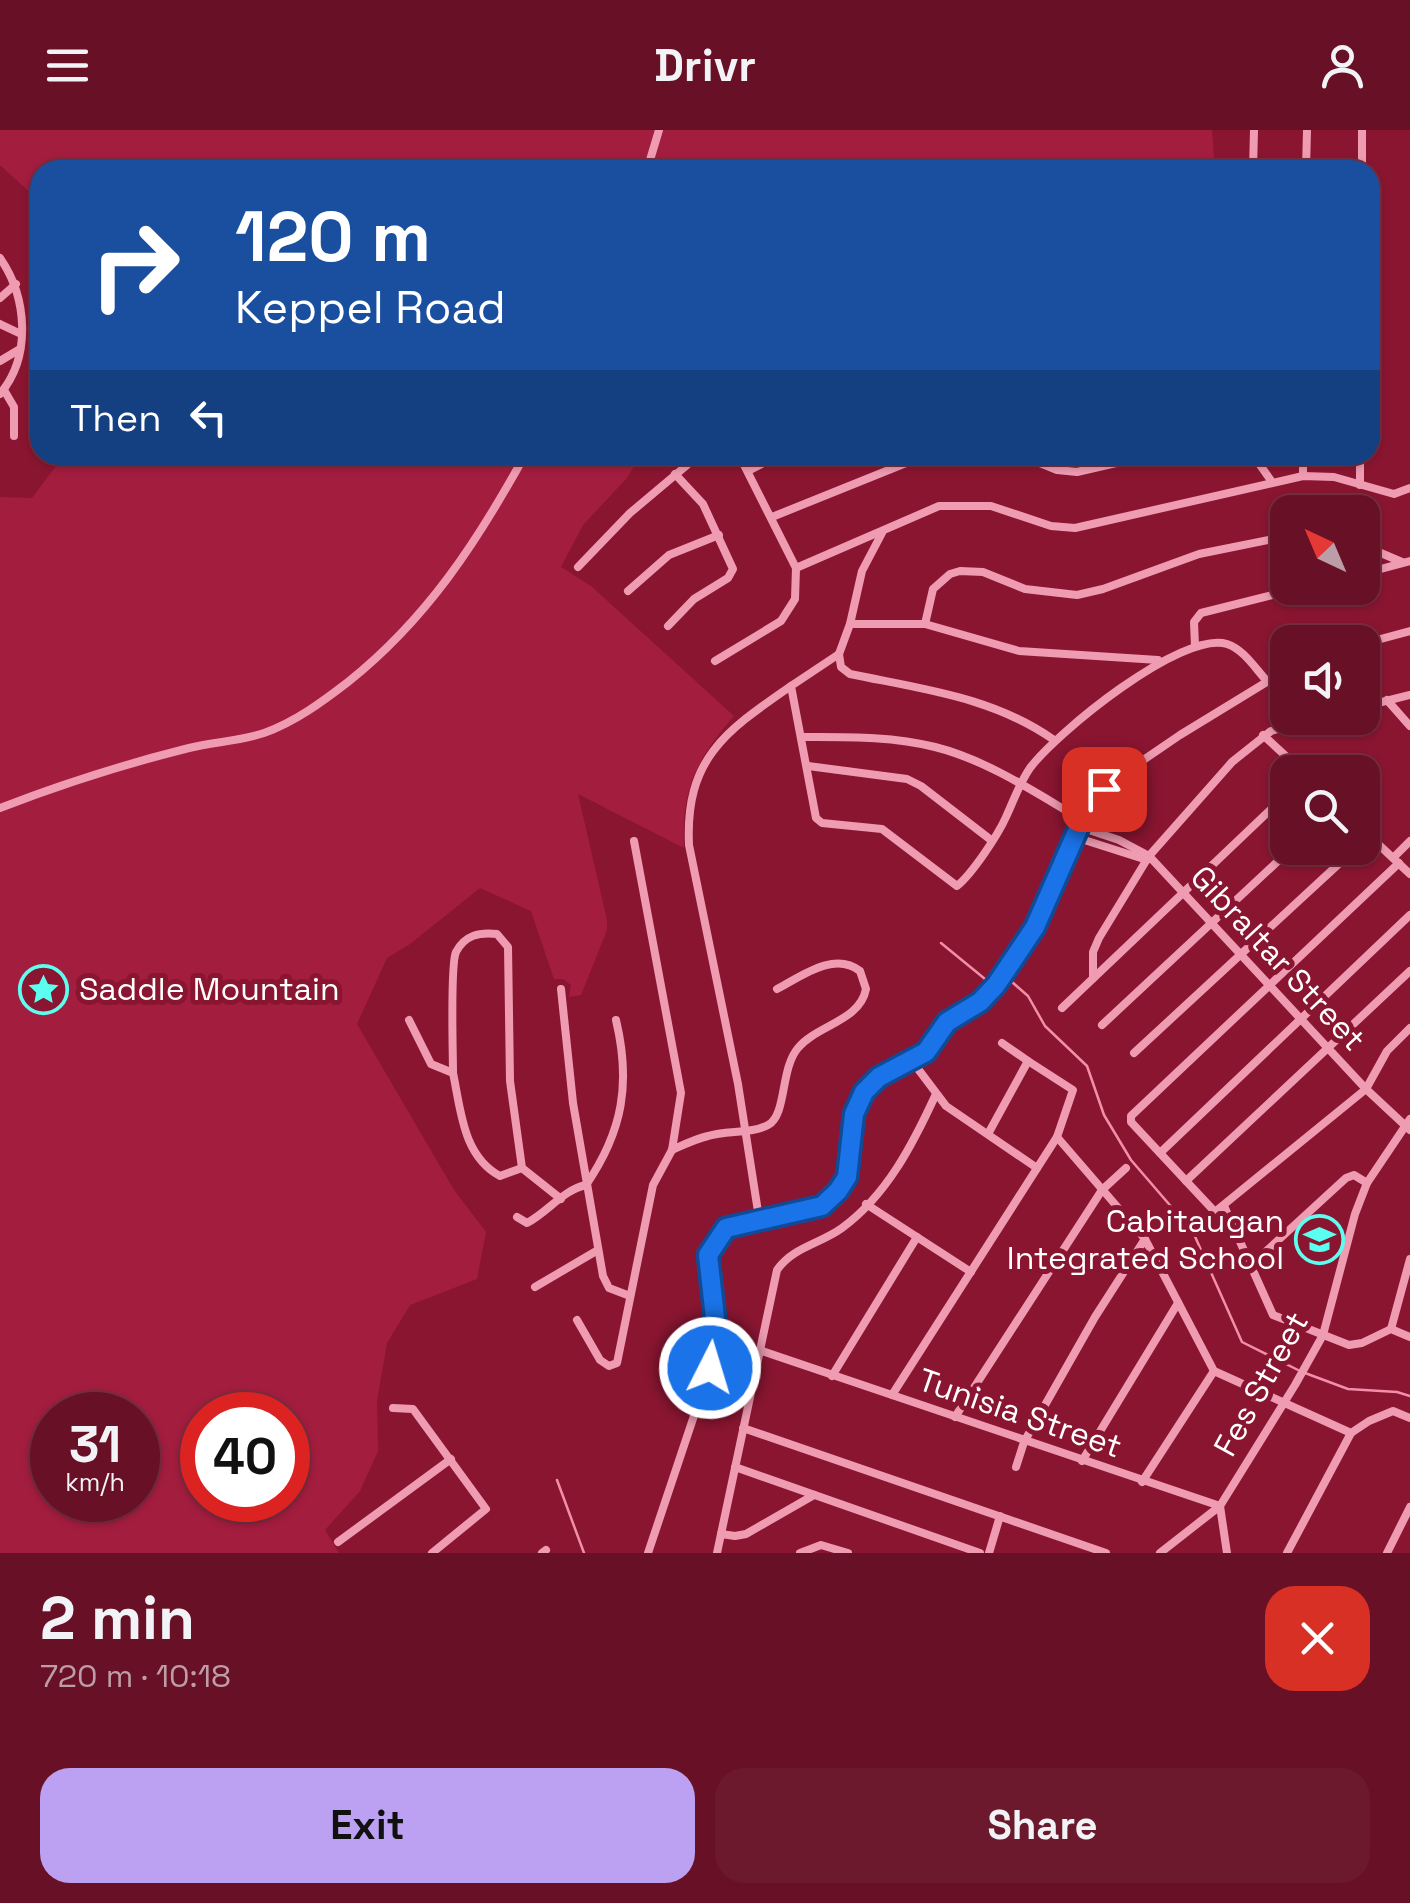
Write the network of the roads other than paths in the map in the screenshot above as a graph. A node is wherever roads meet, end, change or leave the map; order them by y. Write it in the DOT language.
graph roads {
  1 [pos="659,130"];
  2 [pos="1254,130"];
  3 [pos="1307,130"];
  4 [pos="1362,130"];
  5 [pos="650,160"];
  6 [pos="1253,160"];
  7 [pos="1306,160"];
  8 [pos="1362,160"];
  9 [pos="0,258"];
  10 [pos="16,284"];
  11 [pos="0,298"];
  12 [pos="0,324"];
  13 [pos="21,334"];
  14 [pos="20,349"];
  15 [pos="0,361"];
  16 [pos="2,392"];
  17 [pos="14,436"];
  18 [pos="519,465"];
  19 [pos="686,465"];
  20 [pos="745,465"];
  21 [pos="759,465"];
  22 [pos="901,465"];
  23 [pos="1044,465"];
  24 [pos="1108,465"];
  25 [pos="1260,465"];
  26 [pos="1303,465"];
  27 [pos="1360,465"];
  28 [pos="748,470"];
  29 [pos="674,474"];
  30 [pos="1303,476"];
  31 [pos="1272,482"];
  32 [pos="1360,485"];
  33 [pos="1410,488"];
  34 [pos="772,517"];
  35 [pos="882,533"];
  36 [pos="719,534"];
  37 [pos="1270,540"];
  38 [pos="1380,552"];
  39 [pos="1406,561"];
  40 [pos="578,567"];
  41 [pos="796,568"];
  42 [pos="1380,569"];
  43 [pos="628,592"];
  44 [pos="1270,596"];
  45 [pos="850,624"];
  46 [pos="925,624"];
  47 [pos="668,626"];
  48 [pos="1410,631"];
  49 [pos="1380,639"];
  50 [pos="1195,646"];
  51 [pos="838,654"];
  52 [pos="1161,660"];
  53 [pos="714,661"];
  54 [pos="1270,678"];
  55 [pos="1266,680"];
  56 [pos="791,686"];
  57 [pos="1410,695"];
  58 [pos="1386,700"];
  59 [pos="1380,702"];
  60 [pos="1410,726"];
  61 [pos="1270,732"];
  62 [pos="1264,734"];
  63 [pos="803,737"];
  64 [pos="1054,740"];
  65 [pos="1286,755"];
  66 [pos="808,766"];
  67 [pos="1019,784"];
  68 [pos="0,808"];
  69 [pos="1270,810"];
  70 [pos="1081,823"];
  71 [pos="1076,836"];
  72 [pos="991,840"];
  73 [pos="634,841"];
  74 [pos="1410,841"];
  75 [pos="1380,847"];
  76 [pos="1150,859"];
  77 [pos="1396,860"];
  78 [pos="1274,865"];
  79 [pos="1338,865"];
  80 [pos="1410,874"];
  81 [pos="1183,892"];
  82 [pos="1410,915"];
  83 [pos="1213,924"];
  84 [pos="1242,954"];
  85 [pos="1410,971"];
  86 [pos="1092,978"];
  87 [pos="1272,986"];
  88 [pos="560,989"];
  89 [pos="777,989"];
  90 [pos="1062,1008"];
  91 [pos="409,1020"];
  92 [pos="616,1020"];
  93 [pos="1303,1020"];
  94 [pos="1102,1025"];
  95 [pos="1410,1028"];
  96 [pos="1002,1044"];
  97 [pos="1329,1048"];
  98 [pos="1134,1054"];
  99 [pos="912,1061"];
  100 [pos="1028,1061"];
  101 [pos="453,1073"];
  102 [pos="1366,1089"];
  103 [pos="936,1094"];
  104 [pos="1408,1125"];
  105 [pos="744,1130"];
  106 [pos="988,1134"];
  107 [pos="1056,1137"];
  108 [pos="672,1150"];
  109 [pos="1160,1153"];
  110 [pos="522,1168"];
  111 [pos="1037,1168"];
  112 [pos="1126,1168"];
  113 [pos="1186,1181"];
  114 [pos="1368,1183"];
  115 [pos="586,1185"];
  116 [pos="1102,1190"];
  117 [pos="561,1199"];
  118 [pos="866,1204"];
  119 [pos="1224,1206"];
  120 [pos="1216,1213"];
  121 [pos="517,1217"];
  122 [pos="759,1218"];
  123 [pos="1200,1224"];
  124 [pos="917,1237"];
  125 [pos="1145,1239"];
  126 [pos="598,1250"];
  127 [pos="1410,1259"];
  128 [pos="1250,1266"];
  129 [pos="971,1272"];
  130 [pos="535,1287"];
  131 [pos="630,1296"];
  132 [pos="1178,1302"];
  133 [pos="577,1320"];
  134 [pos="1391,1330"];
  135 [pos="1323,1335"];
  136 [pos="1410,1337"];
  137 [pos="759,1350"];
  138 [pos="1214,1371"];
  139 [pos="832,1376"];
  140 [pos="892,1396"];
  141 [pos="1285,1402"];
  142 [pos="393,1408"];
  143 [pos="954,1417"];
  144 [pos="1410,1418"];
  145 [pos="743,1428"];
  146 [pos="1352,1433"];
  147 [pos="1024,1442"];
  148 [pos="451,1459"];
  149 [pos="1082,1461"];
  150 [pos="735,1467"];
  151 [pos="1016,1467"];
  152 [pos="1142,1482"];
  153 [pos="814,1495"];
  154 [pos="1220,1506"];
  155 [pos="1410,1508"];
  156 [pos="1000,1516"];
  157 [pos="721,1534"];
  158 [pos="338,1542"];
  159 [pos="432,1553"];
  160 [pos="648,1553"];
  161 [pos="717,1553"];
  162 [pos="800,1553"];
  163 [pos="848,1553"];
  164 [pos="980,1553"];
  165 [pos="989,1553"];
  166 [pos="1106,1553"];
  167 [pos="1160,1553"];
  168 [pos="1227,1553"];
  169 [pos="1287,1553"];
  170 [pos="1387,1553"];
  1 -- 5 [label="street"];
  2 -- 6 [label="street"];
  3 -- 7 [label="street"];
  4 -- 8 [label="street"];
  9 -- 10 [label="street"];
  10 -- 11 [label="street"];
  10 -- 13 [label="street"];
  12 -- 13 [label="street"];
  13 -- 14 [label="street"];
  14 -- 15 [label="street"];
  14 -- 16 [label="street"];
  16 -- 17 [label="street"];
  18 -- 68 [label="street"];
  19 -- 29 [label="street"];
  20 -- 28 [label="street"];
  21 -- 28 [label="street"];
  22 -- 34 [label="street"];
  23 -- 24 [label="street"];
  25 -- 31 [label="street"];
  26 -- 30 [label="street"];
  27 -- 32 [label="street"];
  28 -- 34 [label="street"];
  29 -- 36 [label="street"];
  29 -- 40 [label="street"];
  30 -- 31 [label="street"];
  30 -- 32 [label="street"];
  31 -- 35 [label="street"];
  32 -- 33 [label="street"];
  34 -- 41 [label="street"];
  35 -- 41 [label="street"];
  35 -- 45 [label="street"];
  36 -- 43 [label="street"];
  36 -- 47 [label="street"];
  37 -- 46 [label="street"];
  38 -- 39 [label="street"];
  39 -- 42 [label="street"];
  41 -- 53 [label="street"];
  44 -- 50 [label="street"];
  45 -- 46 [label="street"];
  45 -- 51 [label="street"];
  46 -- 52 [label="street"];
  48 -- 49 [label="street"];
  50 -- 52 [label="street"];
  50 -- 55 [label="street"];
  51 -- 56 [label="street"];
  51 -- 64 [label="street"];
  52 -- 64 [label="street"];
  54 -- 55 [label="street"];
  55 -- 70 [label="street"];
  56 -- 63 [label="street"];
  56 -- 105 [label="street"];
  57 -- 58 [label="street"];
  58 -- 59 [label="street"];
  58 -- 60 [label="street"];
  61 -- 62 [label="street"];
  62 -- 65 [label="street"];
  62 -- 76 [label="street"];
  63 -- 66 [label="street"];
  63 -- 67 [label="street"];
  64 -- 67 [label="street"];
  66 -- 72 [label="street"];
  66 -- 72 [label="street"];
  67 -- 70 [label="street"];
  67 -- 72 [label="street"];
  69 -- 81 [label="street"];
  70 -- 71 [label="street"];
  70 -- 76 [label="street"];
  71 -- 76 [label="street"];
  71 -- 99 [label="street"];
  73 -- 108 [label="street"];
  74 -- 77 [label="street"];
  75 -- 77 [label="street"];
  76 -- 81 [label="street, Gibraltar Street"];
  76 -- 86 [label="street"];
  77 -- 80 [label="street"];
  77 -- 87 [label="street"];
  78 -- 83 [label="street"];
  79 -- 84 [label="street"];
  81 -- 83 [label="street, Gibraltar Street"];
  81 -- 86 [label="street"];
  82 -- 93 [label="street"];
  83 -- 84 [label="street, Gibraltar Street"];
  83 -- 94 [label="street"];
  84 -- 87 [label="street, Gibraltar Street"];
  84 -- 98 [label="street"];
  85 -- 97 [label="street"];
  86 -- 90 [label="street"];
  87 -- 93 [label="street, Gibraltar Street"];
  87 -- 109 [label="street"];
  88 -- 115 [label="street"];
  89 -- 105 [label="street"];
  91 -- 101 [label="street"];
  92 -- 115 [label="street"];
  93 -- 97 [label="street, Gibraltar Street"];
  93 -- 109 [label="street"];
  95 -- 102 [label="street"];
  96 -- 100 [label="street"];
  97 -- 102 [label="street, Gibraltar Street"];
  97 -- 113 [label="street"];
  99 -- 103 [label="street"];
  99 -- 122 [label="street"];
  100 -- 106 [label="street"];
  100 -- 107 [label="street"];
  101 -- 110 [label="street"];
  101 -- 110 [label="street"];
  102 -- 104 [label="street, Gibraltar Street"];
  102 -- 119 [label="street"];
  103 -- 106 [label="street"];
  103 -- 118 [label="street"];
  104 -- 114 [label="street, Fes Street"];
  105 -- 108 [label="street"];
  105 -- 122 [label="street"];
  106 -- 111 [label="street"];
  107 -- 111 [label="street"];
  107 -- 116 [label="street"];
  108 -- 131 [label="street"];
  109 -- 113 [label="street"];
  110 -- 117 [label="street"];
  111 -- 129 [label="street"];
  112 -- 116 [label="street"];
  113 -- 120 [label="street"];
  114 -- 128 [label="street"];
  114 -- 135 [label="street, Fes Street"];
  115 -- 117 [label="street"];
  115 -- 126 [label="street"];
  116 -- 125 [label="street"];
  116 -- 143 [label="street"];
  117 -- 121 [label="street"];
  118 -- 124 [label="street"];
  118 -- 137 [label="street"];
  119 -- 120 [label="street"];
  119 -- 128 [label="street"];
  120 -- 123 [label="street"];
  122 -- 160 [label="street"];
  124 -- 129 [label="street"];
  124 -- 139 [label="street"];
  125 -- 132 [label="street"];
  125 -- 147 [label="street"];
  126 -- 130 [label="street"];
  126 -- 131 [label="street"];
  127 -- 134 [label="street"];
  128 -- 135 [label="street"];
  129 -- 140 [label="street"];
  131 -- 133 [label="street"];
  132 -- 138 [label="street"];
  132 -- 149 [label="street"];
  134 -- 135 [label="street"];
  134 -- 136 [label="street"];
  135 -- 141 [label="street, Fes Street"];
  137 -- 139 [label="street, Tunisia Street"];
  137 -- 145 [label="street"];
  138 -- 141 [label="street"];
  138 -- 152 [label="street"];
  139 -- 140 [label="street, Tunisia Street"];
  140 -- 143 [label="street, Tunisia Street"];
  141 -- 146 [label="street"];
  141 -- 154 [label="street, Fes Street"];
  142 -- 148 [label="street"];
  143 -- 147 [label="street, Tunisia Street"];
  144 -- 146 [label="street"];
  145 -- 150 [label="street"];
  145 -- 156 [label="street"];
  146 -- 169 [label="street"];
  147 -- 149 [label="street, Tunisia Street"];
  147 -- 151 [label="street"];
  148 -- 158 [label="street"];
  148 -- 159 [label="street"];
  149 -- 152 [label="street, Tunisia Street"];
  150 -- 153 [label="street"];
  150 -- 157 [label="street"];
  152 -- 154 [label="street, Tunisia Street"];
  153 -- 157 [label="street"];
  153 -- 164 [label="street"];
  154 -- 167 [label="street, Fes Street"];
  154 -- 168 [label="street"];
  155 -- 170 [label="street"];
  156 -- 165 [label="street"];
  156 -- 166 [label="street"];
  157 -- 161 [label="street"];
  162 -- 163 [label="street"];
}
